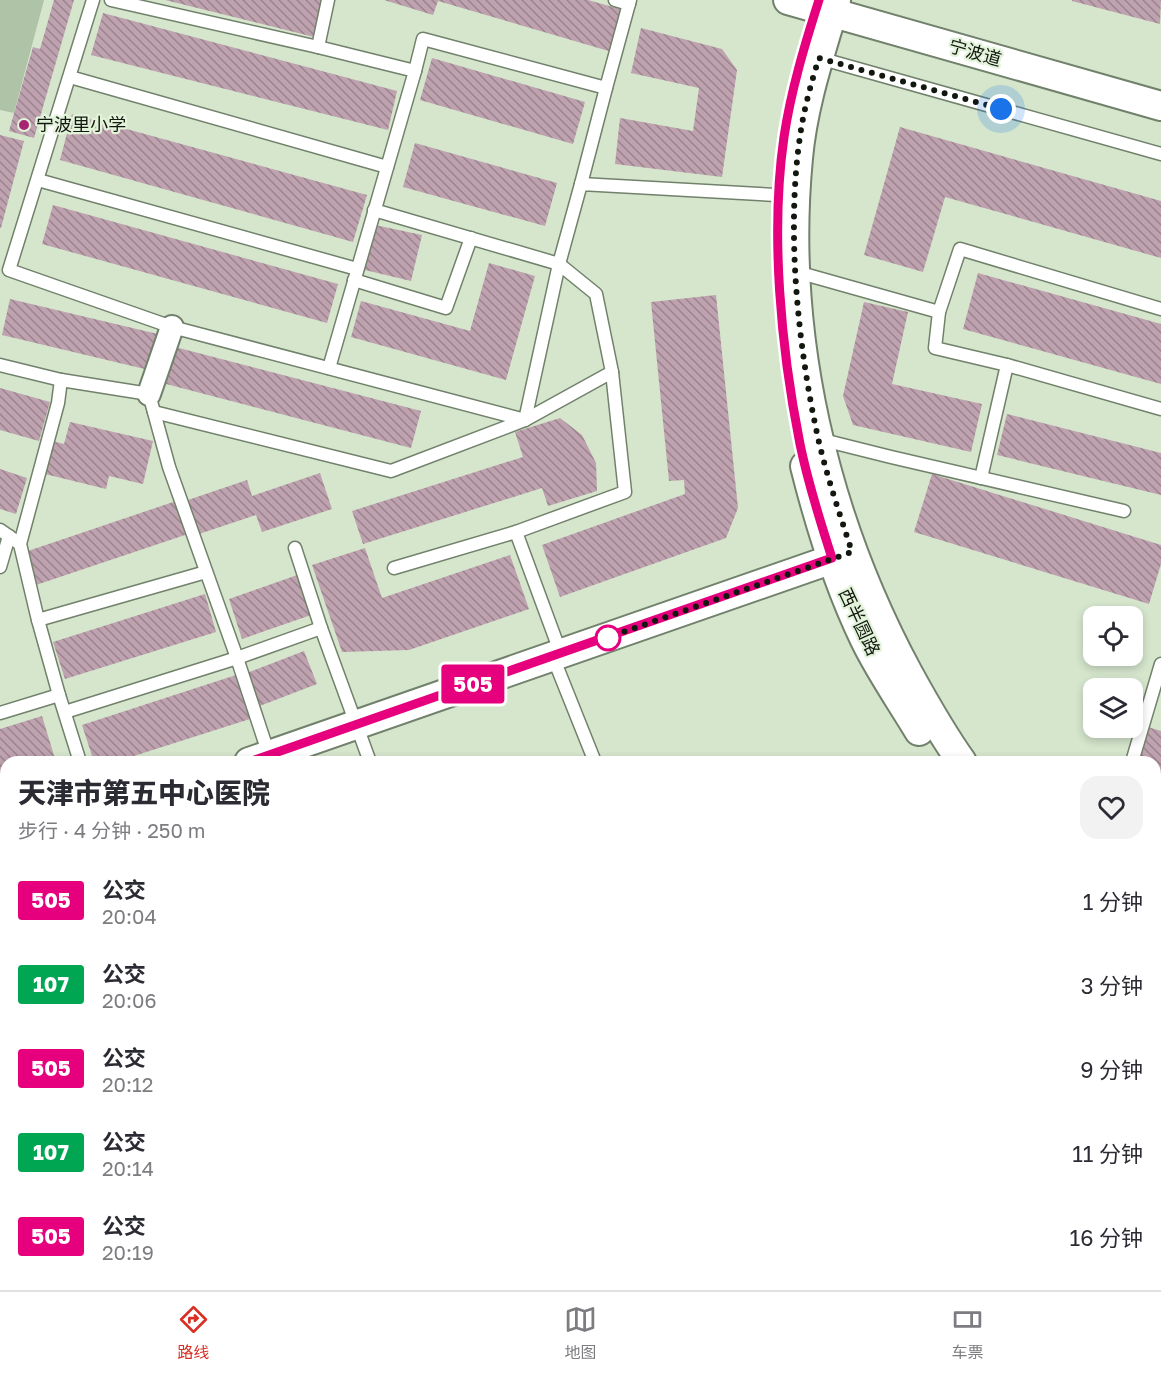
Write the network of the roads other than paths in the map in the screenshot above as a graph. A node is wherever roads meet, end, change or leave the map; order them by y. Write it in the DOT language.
graph roads {
  1 [pos="93,0"];
  2 [pos="111,0"];
  3 [pos="328,0"];
  4 [pos="615,0"];
  5 [pos="788,0"];
  6 [pos="629,2"];
  7 [pos="832,4"];
  8 [pos="318,47"];
  9 [pos="819,58"];
  10 [pos="415,71"];
  11 [pos="69,77"];
  12 [pos="606,88"];
  13 [pos="1161,88"];
  14 [pos="1161,106"];
  15 [pos="1161,154"];
  16 [pos="387,167"];
  17 [pos="38,180"];
  18 [pos="581,184"];
  19 [pos="786,195"];
  20 [pos="374,210"];
  21 [pos="471,238"];
  22 [pos="559,264"];
  23 [pos="795,271"];
  24 [pos="356,274"];
  25 [pos="1161,309"];
  26 [pos="939,312"];
  27 [pos="172,327"];
  28 [pos="0,365"];
  29 [pos="1007,365"];
  30 [pos="328,368"];
  31 [pos="612,372"];
  32 [pos="61,380"];
  33 [pos="152,403"];
  34 [pos="1161,409"];
  35 [pos="525,420"];
  36 [pos="818,439"];
  37 [pos="981,478"];
  38 [pos="1124,510"];
  39 [pos="516,532"];
  40 [pos="5,533"];
  41 [pos="20,544"];
  42 [pos="296,548"];
  43 [pos="842,555"];
  44 [pos="0,567"];
  45 [pos="394,568"];
  46 [pos="207,572"];
  47 [pos="38,620"];
  48 [pos="321,628"];
  49 [pos="557,656"];
  50 [pos="237,658"];
  51 [pos="1161,664"];
  52 [pos="59,695"];
  53 [pos="1156,700"];
  54 [pos="0,712"];
  55 [pos="65,712"];
  56 [pos="356,724"];
  57 [pos="78,756"];
  58 [pos="259,756"];
  59 [pos="265,756"];
  60 [pos="368,756"];
  61 [pos="593,756"];
  62 [pos="934,756"];
  63 [pos="958,756"];
  64 [pos="1134,756"];
  1 -- 11 [label="lane"];
  2 -- 8 [label="lane"];
  3 -- 8 [label="lane"];
  4 -- 6 [label="lane"];
  5 -- 7 [label="street, 宁波道"];
  6 -- 12 [label="lane"];
  7 -- 9 [label="street, 西半圆路"];
  7 -- 13 [label="street, 宁波道"];
  7 -- 14 [label="street, 宁波道"];
  7 -- 19 [label="street, 西半圆路"];
  8 -- 10 [label="lane"];
  9 -- 15 [label="lane"];
  9 -- 19 [label="street, 西半圆路"];
  10 -- 12 [label="lane"];
  10 -- 16 [label="lane"];
  11 -- 16 [label="lane"];
  11 -- 17 [label="lane"];
  12 -- 18 [label="lane"];
  16 -- 20 [label="lane"];
  17 -- 24 [label="lane"];
  17 -- 27 [label="lane"];
  18 -- 19 [label="lane"];
  18 -- 22 [label="lane"];
  19 -- 23 [label="street, 西半圆路"];
  19 -- 43 [label="street, 西半圆路"];
  20 -- 21 [label="lane"];
  20 -- 24 [label="lane"];
  21 -- 22 [label="lane"];
  21 -- 24 [label="lane"];
  22 -- 31 [label="lane"];
  22 -- 35 [label="lane"];
  23 -- 26 [label="lane"];
  23 -- 36 [label="street, 西半圆路"];
  24 -- 30 [label="lane"];
  25 -- 26 [label="lane"];
  26 -- 29 [label="lane"];
  27 -- 30 [label="lane"];
  27 -- 33 [label="street"];
  28 -- 32 [label="lane"];
  29 -- 34 [label="lane"];
  29 -- 37 [label="lane"];
  30 -- 35 [label="lane"];
  31 -- 35 [label="lane"];
  31 -- 39 [label="lane"];
  32 -- 33 [label="lane"];
  32 -- 41 [label="lane"];
  33 -- 35 [label="lane"];
  33 -- 46 [label="lane"];
  36 -- 37 [label="lane"];
  36 -- 43 [label="street, 西半圆路"];
  37 -- 38 [label="lane"];
  39 -- 45 [label="lane"];
  39 -- 49 [label="lane"];
  40 -- 41 [label="lane"];
  40 -- 44 [label="lane"];
  41 -- 47 [label="lane"];
  42 -- 48 [label="lane"];
  43 -- 49 [label="street"];
  43 -- 62 [label="street, 西半圆路"];
  43 -- 63 [label="street, 西半圆路"];
  46 -- 47 [label="lane"];
  46 -- 50 [label="lane"];
  47 -- 52 [label="lane"];
  48 -- 50 [label="lane"];
  48 -- 56 [label="lane"];
  49 -- 56 [label="street"];
  49 -- 61 [label="lane"];
  50 -- 55 [label="lane"];
  50 -- 58 [label="lane"];
  51 -- 53 [label="lane"];
  52 -- 54 [label="lane"];
  52 -- 55 [label="lane"];
  53 -- 64 [label="lane"];
  55 -- 57 [label="lane"];
  56 -- 59 [label="street"];
  56 -- 60 [label="lane"];
}
